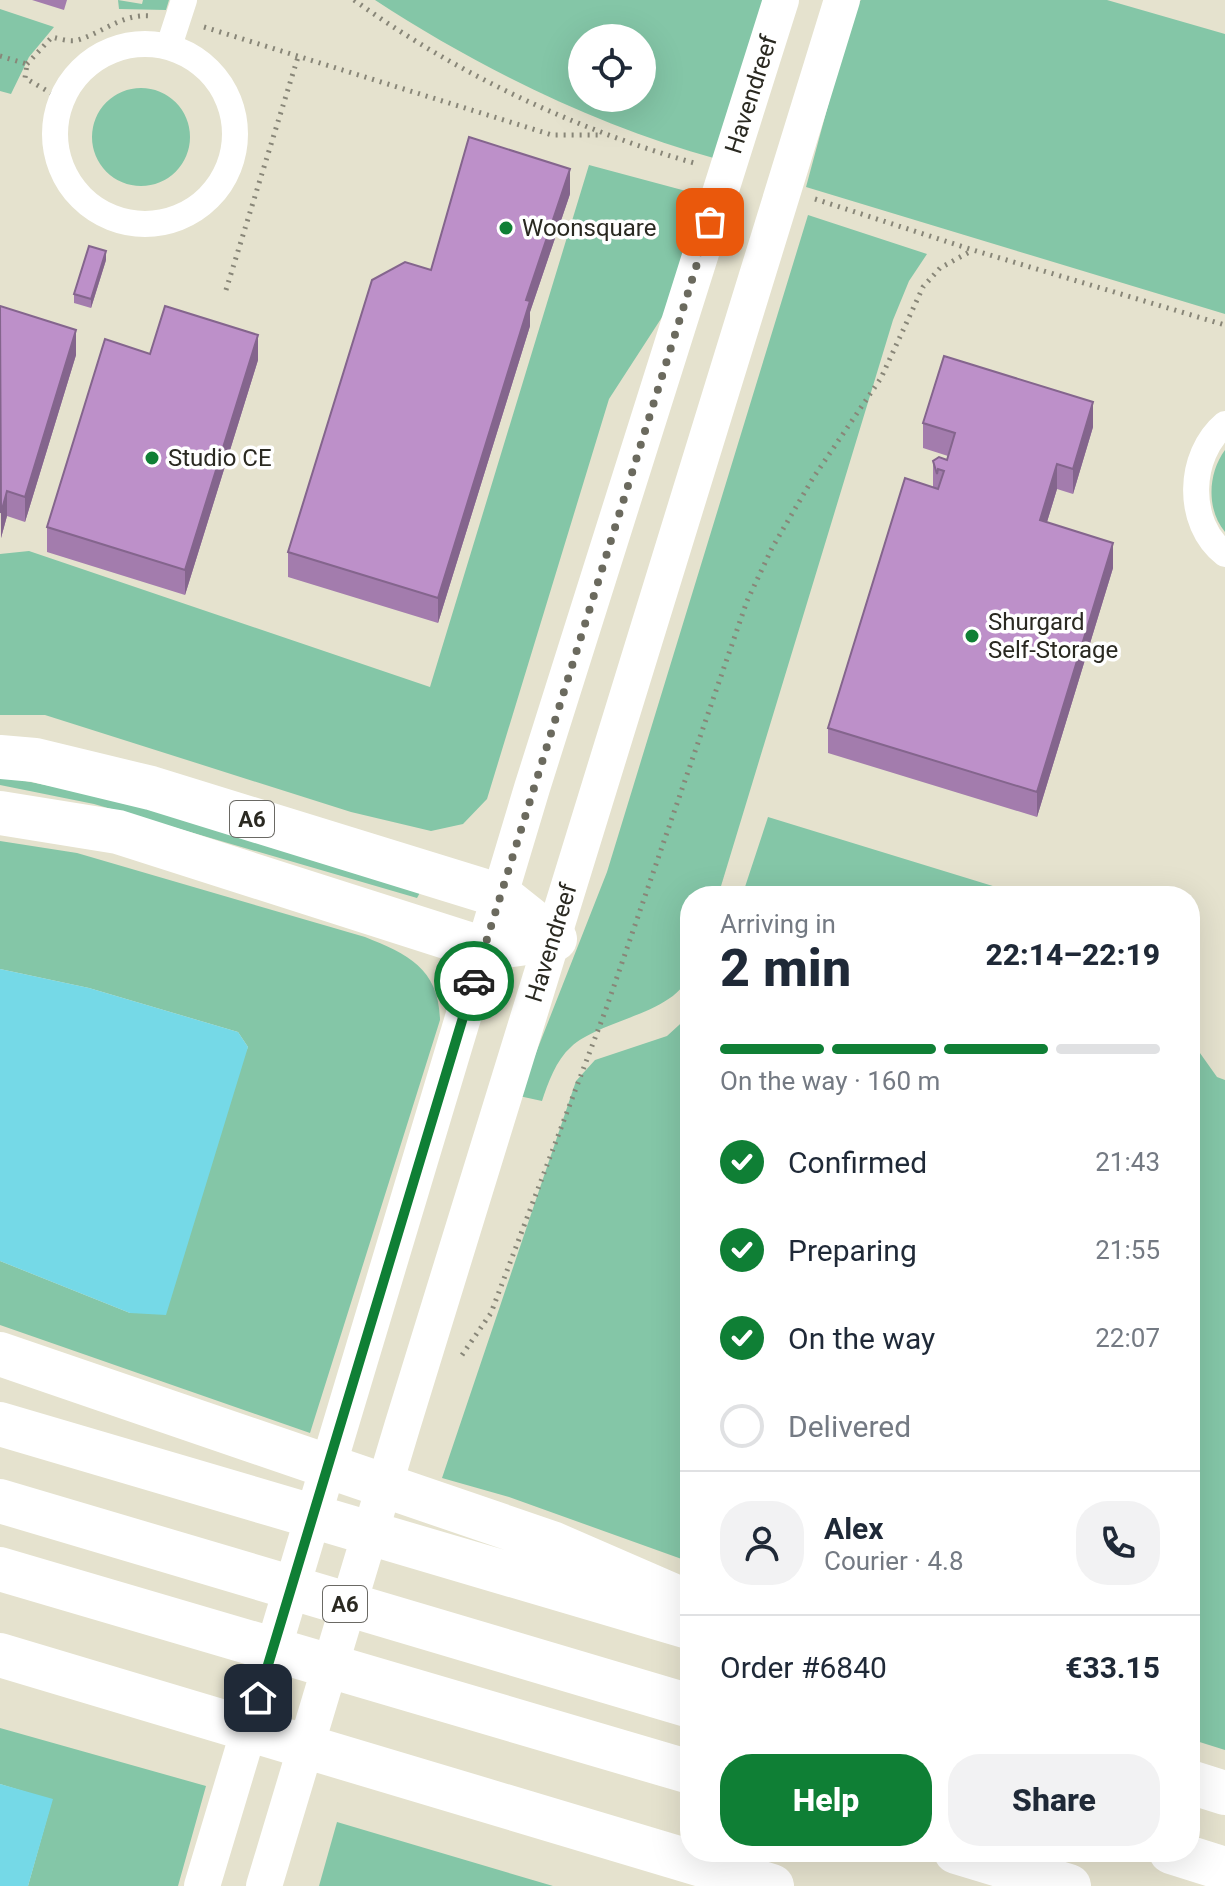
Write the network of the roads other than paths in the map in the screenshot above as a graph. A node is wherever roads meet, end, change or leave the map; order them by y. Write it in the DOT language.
graph roads {
  1 [pos="781,0"];
  2 [pos="842,0"];
  3 [pos="181,9"];
  4 [pos="169,46"];
  5 [pos="1225,424"];
  6 [pos="1225,554"];
  7 [pos="0,757"];
  8 [pos="0,813"];
  9 [pos="501,896"];
  10 [pos="555,939"];
  11 [pos="484,949"];
  12 [pos="0,1354"];
  13 [pos="0,1424"];
  14 [pos="0,1501"];
  15 [pos="0,1569"];
  16 [pos="680,1599"];
  17 [pos="680,1625"];
  18 [pos="0,1655"];
  19 [pos="0,1671"];
  20 [pos="93,1682"];
  21 [pos="680,1703"];
  22 [pos="680,1769"];
  23 [pos="1200,1785"];
  24 [pos="1225,1793"];
  25 [pos="680,1858"];
  26 [pos="1200,1861"];
  27 [pos="692,1862"];
  28 [pos="989,1862"];
  29 [pos="1225,1869"];
  30 [pos="268,1872"];
  31 [pos="202,1886"];
  32 [pos="772,1886"];
  33 [pos="1069,1886"];
  1 -- 9 [label="main road, Havendreef"];
  2 -- 10 [label="main road, Havendreef"];
  3 -- 4 [label="street"];
  4 -- 4 [label="street"];
  5 -- 6 [label="street"];
  7 -- 9 [label="highway, A6"];
  8 -- 11 [label="highway, A6"];
  9 -- 10 [label="highway"];
  9 -- 11 [label="main road, Havendreef"];
  10 -- 11 [label="highway"];
  10 -- 30 [label="main road, Havendreef"];
  11 -- 31 [label="main road, Havendreef"];
  12 -- 16 [label="highway"];
  13 -- 17 [label="highway"];
  14 -- 21 [label="highway, A6"];
  15 -- 22 [label="highway"];
  18 -- 20 [label="highway"];
  19 -- 20 [label="highway"];
  20 -- 25 [label="highway"];
  23 -- 24 [label="highway"];
  26 -- 29 [label="highway"];
  27 -- 32 [label="highway"];
  28 -- 33 [label="highway"];
}
